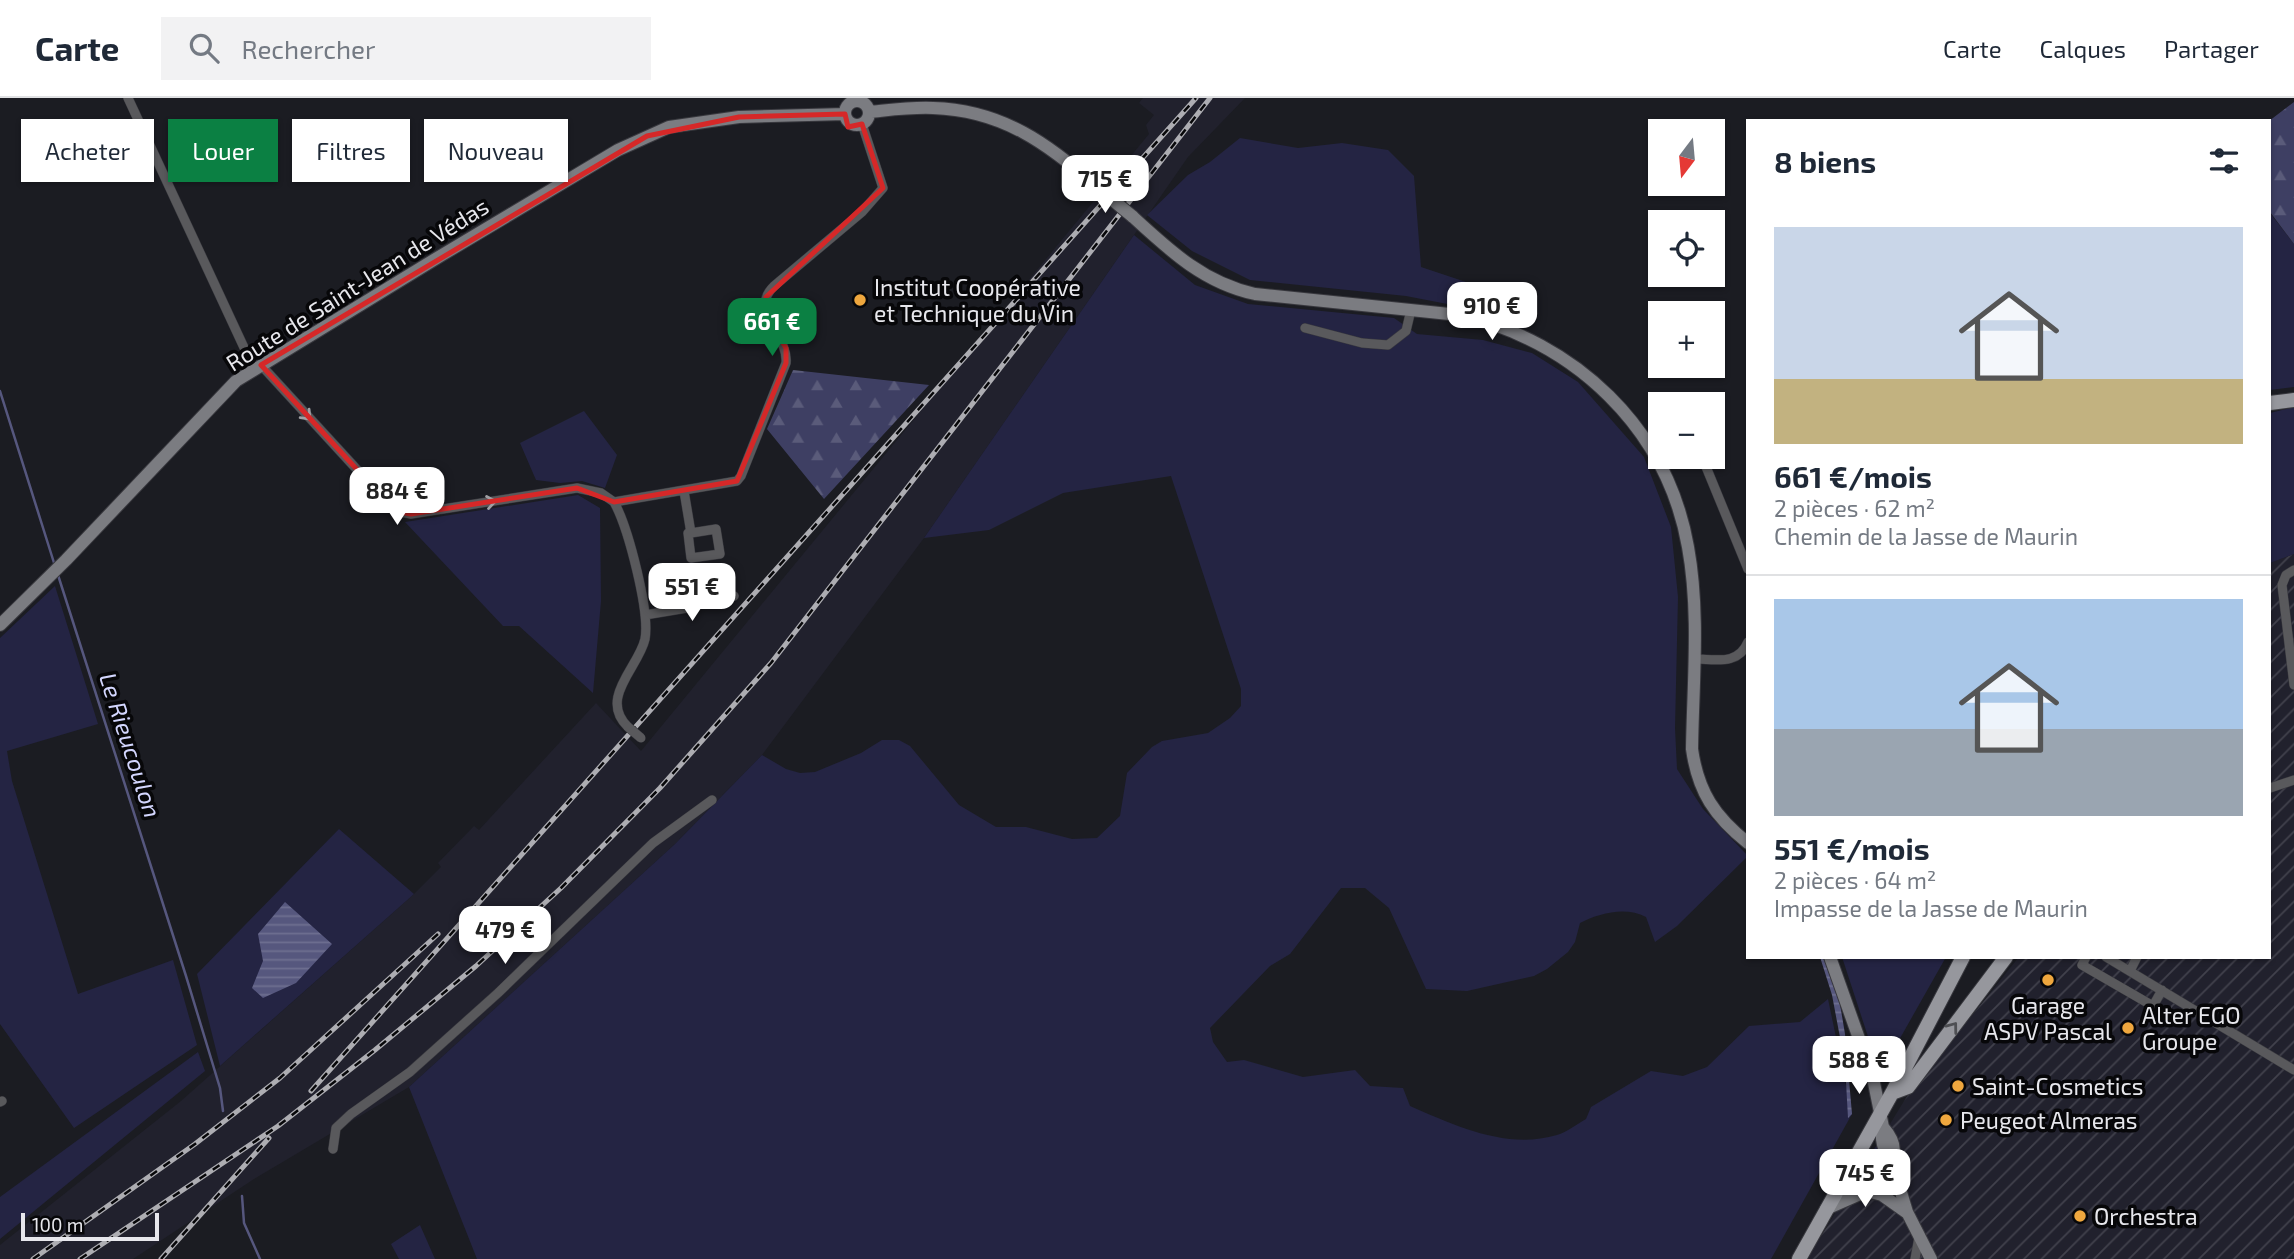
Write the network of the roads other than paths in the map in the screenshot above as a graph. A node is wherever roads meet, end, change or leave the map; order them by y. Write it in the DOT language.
graph roads {
  1 [pos="128,98"];
  2 [pos="857,100"];
  3 [pos="869,112"];
  4 [pos="845,114"];
  5 [pos="862,124"];
  6 [pos="1411,310"];
  7 [pos="1305,328"];
  8 [pos="258,367"];
  9 [pos="2294,400"];
  10 [pos="2271,403"];
  11 [pos="1707,469"];
  12 [pos="684,491"];
  13 [pos="614,502"];
  14 [pos="691,533"];
  15 [pos="1746,564"];
  16 [pos="2294,570"];
  17 [pos="734,596"];
  18 [pos="645,615"];
  19 [pos="0,625"];
  20 [pos="1746,645"];
  21 [pos="1695,659"];
  22 [pos="2294,685"];
  23 [pos="640,738"];
  24 [pos="2294,780"];
  25 [pos="2271,788"];
  26 [pos="712,800"];
  27 [pos="1746,842"];
  28 [pos="1831,959"];
  29 [pos="1962,959"];
  30 [pos="2004,959"];
  31 [pos="2085,959"];
  32 [pos="2109,959"];
  33 [pos="2136,959"];
  34 [pos="2130,971"];
  35 [pos="2162,990"];
  36 [pos="1908,1064"];
  37 [pos="1870,1069"];
  38 [pos="2294,1070"];
  39 [pos="1892,1093"];
  40 [pos="1881,1121"];
  41 [pos="332,1149"];
  42 [pos="1893,1164"];
  43 [pos="1867,1191"];
  44 [pos="1826,1209"];
  45 [pos="1906,1212"];
  46 [pos="1919,1237"];
  47 [pos="1799,1259"];
  48 [pos="1915,1259"];
  49 [pos="1931,1259"];
  1 -- 8 [label="street"];
  2 -- 3 [label="street"];
  2 -- 4 [label="street"];
  3 -- 5 [label="street"];
  3 -- 6 [label="street, bridge"];
  4 -- 5 [label="street"];
  4 -- 8 [label="street, Route de Saint-Jean de Védas"];
  5 -- 12 [label="street"];
  6 -- 7 [label="street"];
  6 -- 21 [label="street"];
  8 -- 13 [label="street, one-way"];
  8 -- 19 [label="street, Route de Saint-Jean de Védas"];
  9 -- 10 [label="main road"];
  11 -- 15 [label="street"];
  12 -- 13 [label="street"];
  12 -- 14 [label="street"];
  13 -- 18 [label="street"];
  16 -- 22 [label="street"];
  17 -- 18 [label="street"];
  18 -- 23 [label="street, bridge"];
  20 -- 21 [label="street"];
  21 -- 27 [label="street"];
  24 -- 25 [label="street"];
  26 -- 41 [label="street"];
  28 -- 37 [label="street"];
  29 -- 36 [label="main road"];
  39 -- 30 [label="main road, one-way"];
  31 -- 35 [label="street"];
  32 -- 34 [label="street"];
  33 -- 34 [label="street"];
  34 -- 35 [label="street"];
  35 -- 38 [label="street"];
  36 -- 37 [label="main road"];
  36 -- 39 [label="main road"];
  37 -- 40 [label="street"];
  39 -- 40 [label="main road"];
  40 -- 42 [label="street"];
  40 -- 44 [label="main road"];
  42 -- 43 [label="street"];
  42 -- 45 [label="street"];
  43 -- 44 [label="street"];
  43 -- 45 [label="street"];
  44 -- 47 [label="main road"];
  45 -- 46 [label="street"];
  46 -- 48 [label="street"];
  46 -- 49 [label="street"];
}
